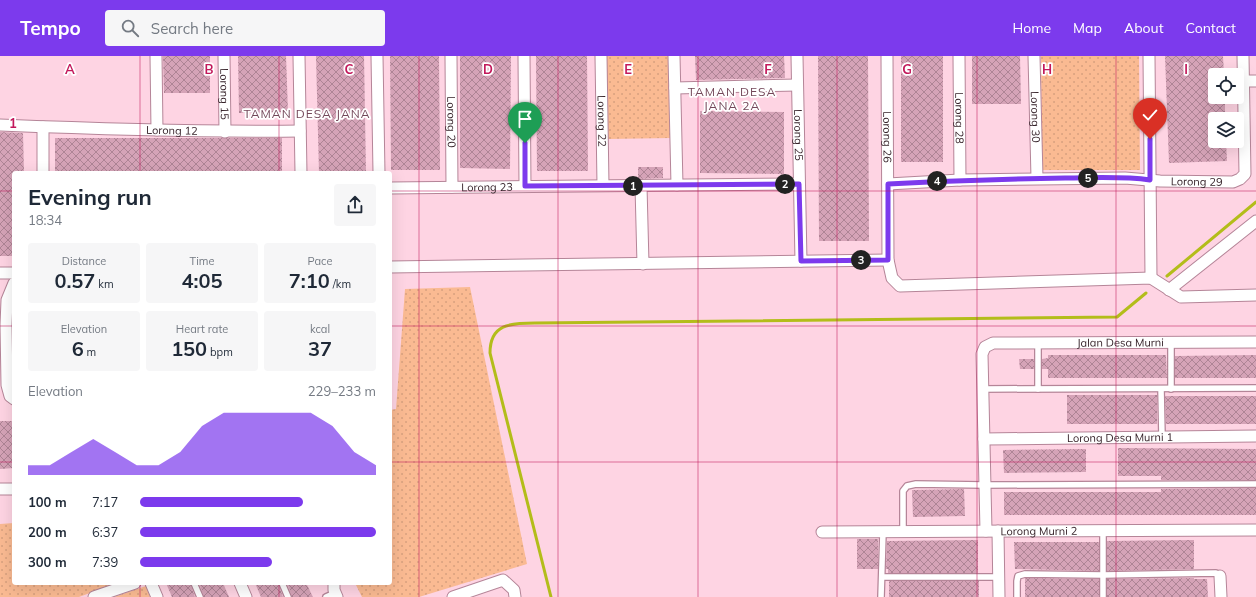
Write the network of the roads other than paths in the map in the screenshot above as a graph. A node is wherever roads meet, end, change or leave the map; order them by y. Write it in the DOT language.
graph roads {
  1 [pos="156,56"];
  2 [pos="224,56"];
  3 [pos="299,56"];
  4 [pos="377,56"];
  5 [pos="451,56"];
  6 [pos="524,56"];
  7 [pos="601,56"];
  8 [pos="674,56"];
  9 [pos="797,56"];
  10 [pos="887,56"];
  11 [pos="959,56"];
  12 [pos="1034,56"];
  13 [pos="1149,56"];
  14 [pos="1243,56"];
  15 [pos="1243,68"];
  16 [pos="1244,81"];
  17 [pos="1256,81"];
  18 [pos="797,86"];
  19 [pos="675,88"];
  20 [pos="1243,104"];
  21 [pos="0,125"];
  22 [pos="43,127"];
  23 [pos="157,130"];
  24 [pos="300,131"];
  25 [pos="225,132"];
  26 [pos="43,171"];
  27 [pos="301,171"];
  28 [pos="379,171"];
  29 [pos="1037,178"];
  30 [pos="960,180"];
  31 [pos="1150,180"];
  32 [pos="799,184"];
  33 [pos="888,184"];
  34 [pos="603,185"];
  35 [pos="677,185"];
  36 [pos="525,186"];
  37 [pos="641,186"];
  38 [pos="452,187"];
  39 [pos="392,188"];
  40 [pos="1256,221"];
  41 [pos="888,260"];
  42 [pos="801,261"];
  43 [pos="642,264"];
  44 [pos="392,267"];
  45 [pos="0,273"];
  46 [pos="12,273"];
  47 [pos="1151,278"];
  48 [pos="12,288"];
  49 [pos="1169,290"];
  50 [pos="1256,295"];
  51 [pos="7,300"];
  52 [pos="7,325"];
  53 [pos="1171,342"];
  54 [pos="1256,342"];
  55 [pos="1038,343"];
  56 [pos="1256,388"];
  57 [pos="982,389"];
  58 [pos="1038,389"];
  59 [pos="1161,389"];
  60 [pos="1171,389"];
  61 [pos="12,398"];
  62 [pos="1256,436"];
  63 [pos="1162,437"];
  64 [pos="984,439"];
  65 [pos="1256,484"];
  66 [pos="984,485"];
  67 [pos="0,489"];
  68 [pos="12,489"];
  69 [pos="1102,530"];
  70 [pos="1256,530"];
  71 [pos="903,531"];
  72 [pos="986,531"];
  73 [pos="998,531"];
  74 [pos="822,532"];
  75 [pos="882,532"];
  76 [pos="1103,575"];
  77 [pos="1220,576"];
  78 [pos="882,577"];
  79 [pos="999,577"];
  80 [pos="129,585"];
  81 [pos="152,585"];
  82 [pos="195,585"];
  83 [pos="241,585"];
  84 [pos="283,585"];
  85 [pos="98,596"];
  86 [pos="157,597"];
  87 [pos="200,597"];
  88 [pos="246,597"];
  89 [pos="288,597"];
  90 [pos="453,597"];
  91 [pos="515,597"];
  92 [pos="881,597"];
  93 [pos="999,597"];
  94 [pos="1017,597"];
  95 [pos="1103,597"];
  96 [pos="1221,597"];
  1 -- 23 [label="street"];
  2 -- 25 [label="street, Lorong 15"];
  3 -- 24 [label="street"];
  4 -- 28 [label="street"];
  5 -- 38 [label="street, Lorong 20"];
  6 -- 36 [label="street"];
  7 -- 34 [label="street, Lorong 22"];
  8 -- 19 [label="street"];
  9 -- 18 [label="street, Lorong 25"];
  10 -- 33 [label="street, Lorong 26"];
  11 -- 30 [label="street, Lorong 28"];
  12 -- 29 [label="street, Lorong 30"];
  13 -- 31 [label="street"];
  14 -- 15 [label="street"];
  16 -- 17 [label="street"];
  18 -- 19 [label="street"];
  18 -- 32 [label="street, Lorong 25"];
  19 -- 35 [label="street"];
  20 -- 31 [label="street, Lorong 29"];
  21 -- 22 [label="street, Lorong 12"];
  22 -- 23 [label="street, Lorong 12"];
  22 -- 26 [label="street"];
  23 -- 25 [label="street, Lorong 12"];
  24 -- 25 [label="street, Lorong 12"];
  24 -- 27 [label="street"];
  29 -- 30 [label="street, Lorong 29"];
  29 -- 31 [label="street, Lorong 29"];
  30 -- 33 [label="street, Lorong 29"];
  31 -- 47 [label="street"];
  32 -- 35 [label="street, Lorong 23"];
  32 -- 42 [label="street, Lorong 25"];
  33 -- 41 [label="street, Lorong 26"];
  34 -- 36 [label="street, Lorong 23"];
  34 -- 37 [label="street, Lorong 23"];
  35 -- 37 [label="street, Lorong 23"];
  36 -- 38 [label="street, Lorong 23"];
  37 -- 43 [label="street"];
  38 -- 39 [label="street, Lorong 23"];
  40 -- 49 [label="street"];
  41 -- 42 [label="street"];
  41 -- 47 [label="street, Lorong 26"];
  42 -- 43 [label="street"];
  43 -- 44 [label="street"];
  45 -- 46 [label="street"];
  47 -- 49 [label="street"];
  48 -- 51 [label="street"];
  49 -- 50 [label="street"];
  51 -- 52 [label="street"];
  52 -- 61 [label="street"];
  53 -- 54 [label="street, Jalan Desa Murni"];
  53 -- 55 [label="street, Jalan Desa Murni"];
  53 -- 60 [label="lane"];
  55 -- 57 [label="street, Jalan Desa Murni"];
  55 -- 58 [label="lane"];
  56 -- 60 [label="lane"];
  57 -- 58 [label="lane"];
  57 -- 64 [label="street"];
  58 -- 59 [label="lane"];
  59 -- 60 [label="lane"];
  59 -- 63 [label="lane"];
  62 -- 63 [label="street, Lorong Desa Murni 1"];
  63 -- 64 [label="street, Lorong Desa Murni 1"];
  64 -- 66 [label="street"];
  65 -- 66 [label="lane"];
  66 -- 71 [label="lane"];
  66 -- 72 [label="street"];
  67 -- 68 [label="street"];
  69 -- 70 [label="street, Lorong Murni 2"];
  69 -- 73 [label="street, Lorong Murni 2"];
  69 -- 76 [label="lane"];
  71 -- 72 [label="street, Lorong Murni 2"];
  71 -- 75 [label="street, Lorong Murni 2"];
  72 -- 73 [label="street, Lorong Murni 2"];
  73 -- 79 [label="street"];
  74 -- 75 [label="street, Lorong Murni 2"];
  75 -- 78 [label="lane"];
  76 -- 77 [label="lane"];
  76 -- 94 [label="lane"];
  76 -- 95 [label="lane"];
  77 -- 96 [label="street"];
  78 -- 79 [label="lane"];
  78 -- 92 [label="lane"];
  79 -- 93 [label="street"];
  80 -- 85 [label="street"];
  81 -- 86 [label="street"];
  82 -- 87 [label="lane"];
  83 -- 88 [label="street"];
  84 -- 89 [label="lane"];
  90 -- 91 [label="street"];
}
